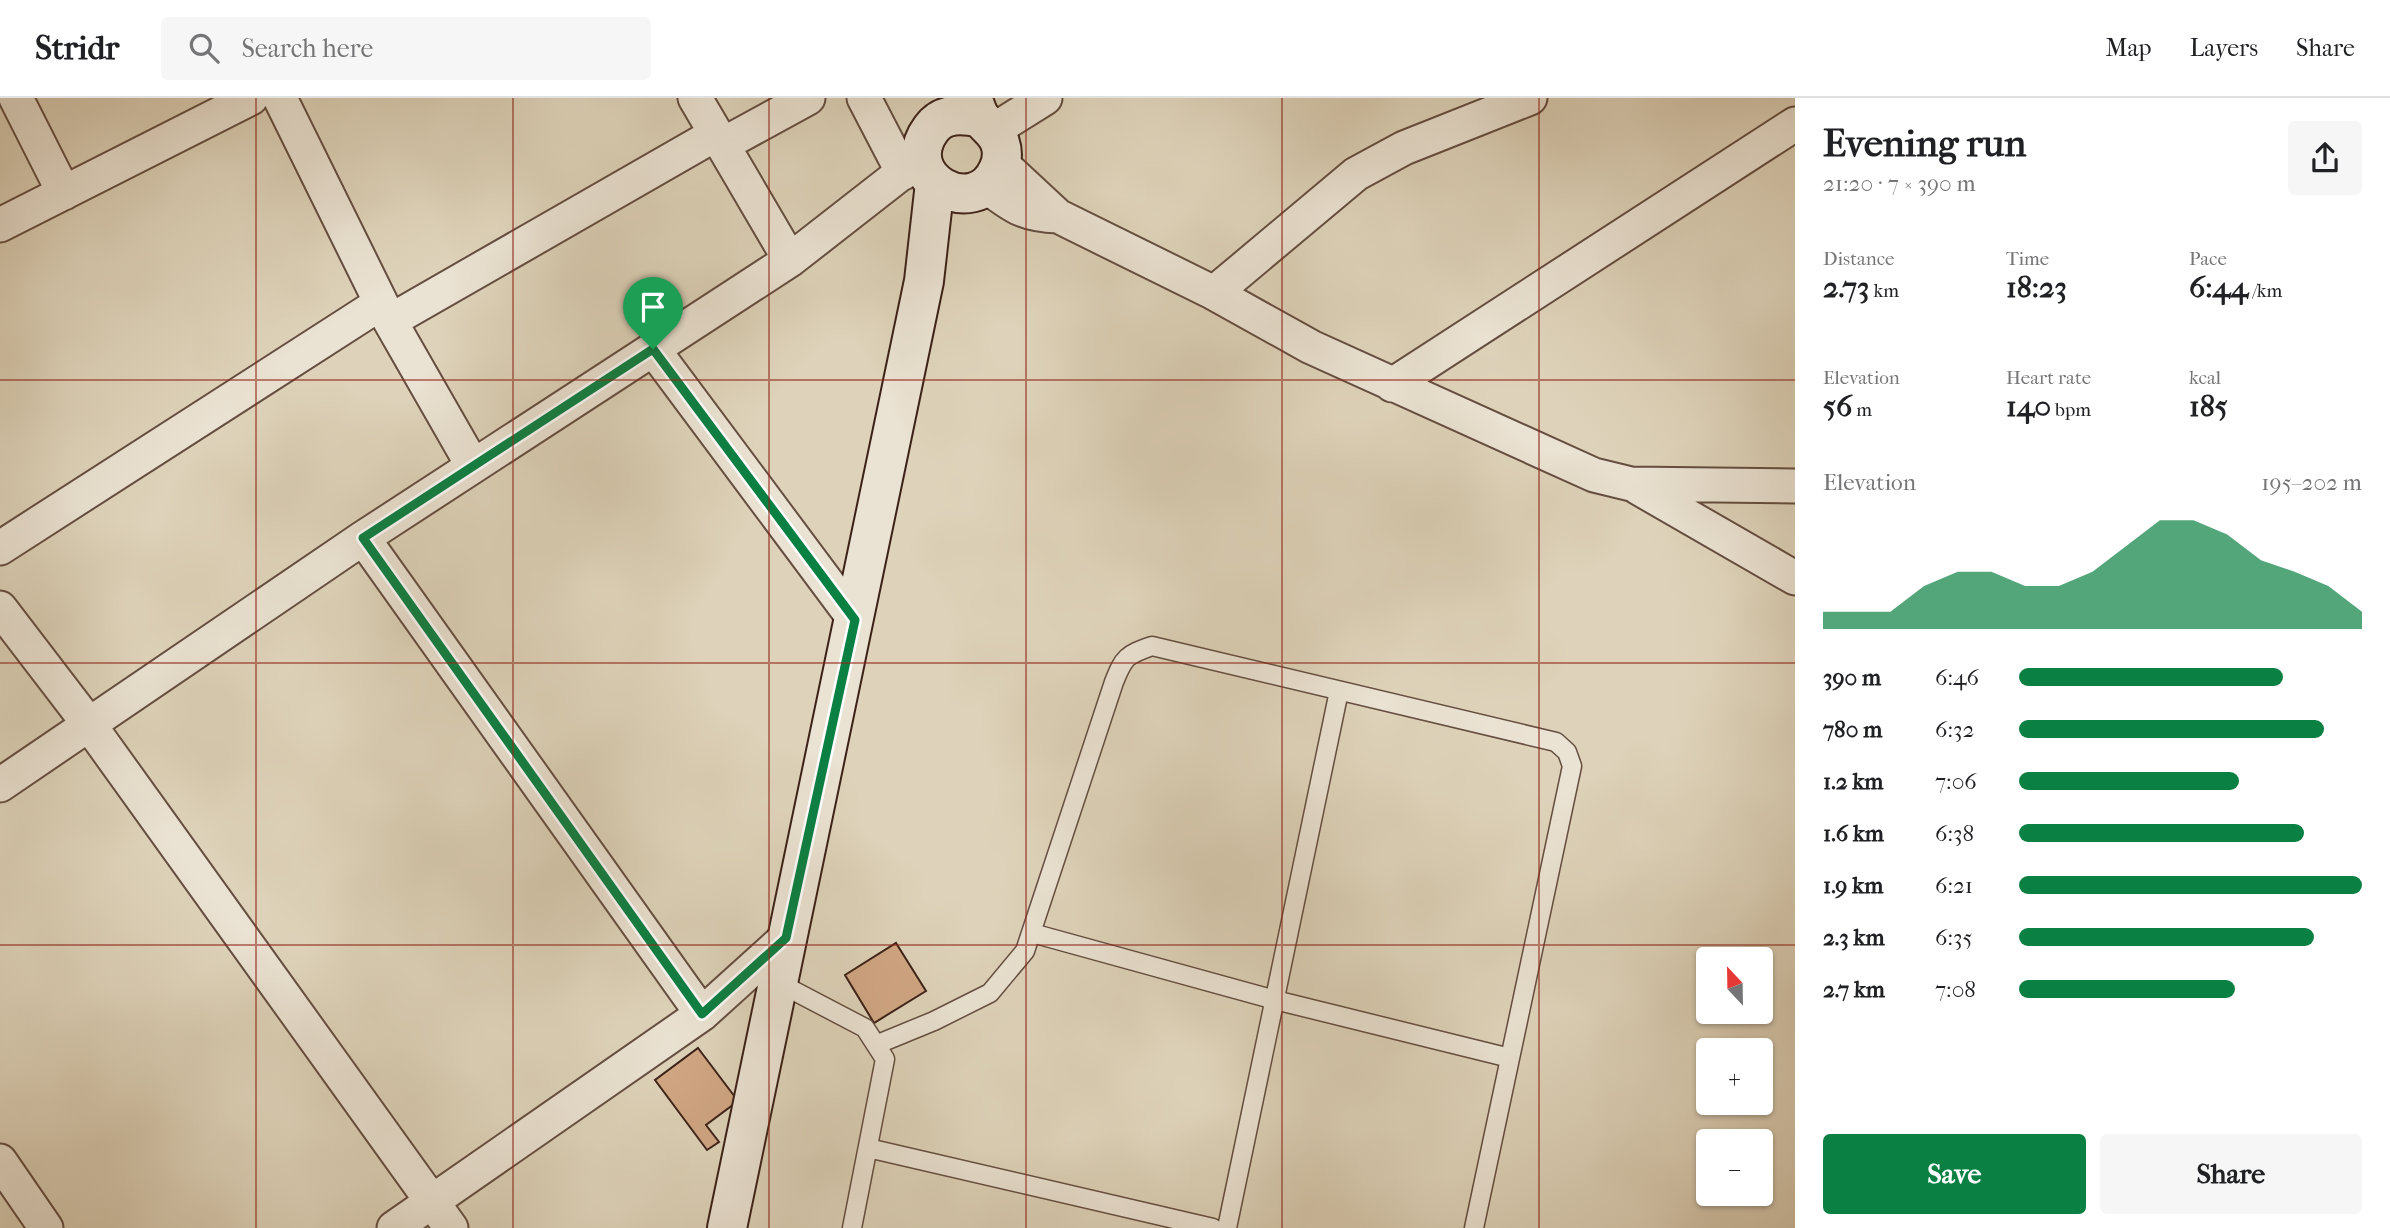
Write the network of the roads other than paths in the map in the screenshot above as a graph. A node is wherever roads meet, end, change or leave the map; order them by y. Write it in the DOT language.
graph roads {
  1 [pos="16,98"];
  2 [pos="251,98"];
  3 [pos="280,98"];
  4 [pos="695,98"];
  5 [pos="808,98"];
  6 [pos="864,98"];
  7 [pos="1045,98"];
  8 [pos="1530,98"];
  9 [pos="1795,124"];
  10 [pos="719,140"];
  11 [pos="926,147"];
  12 [pos="985,148"];
  13 [pos="64,192"];
  14 [pos="0,225"];
  15 [pos="790,260"];
  16 [pos="924,281"];
  17 [pos="1214,293"];
  18 [pos="386,312"];
  19 [pos="653,349"];
  20 [pos="1392,384"];
  21 [pos="473,466"];
  22 [pos="1632,484"];
  23 [pos="1795,486"];
  24 [pos="363,538"];
  25 [pos="0,548"];
  26 [pos="1795,578"];
  27 [pos="0,608"];
  28 [pos="855,620"];
  29 [pos="1339,691"];
  30 [pos="88,723"];
  31 [pos="0,785"];
  32 [pos="1032,933"];
  33 [pos="786,938"];
  34 [pos="779,983"];
  35 [pos="1275,1000"];
  36 [pos="702,1014"];
  37 [pos="878,1044"];
  38 [pos="1510,1058"];
  39 [pos="868,1148"];
  40 [pos="0,1161"];
  41 [pos="433,1200"];
  42 [pos="46,1228"];
  43 [pos="394,1228"];
  44 [pos="451,1228"];
  45 [pos="727,1228"];
  46 [pos="852,1228"];
  47 [pos="1213,1228"];
  48 [pos="1227,1228"];
  49 [pos="1474,1228"];
  1 -- 13 [label="street"];
  2 -- 13 [label="street"];
  3 -- 18 [label="street"];
  4 -- 10 [label="street"];
  5 -- 10 [label="street"];
  6 -- 11 [label="street"];
  7 -- 12 [label="street"];
  8 -- 17 [label="street"];
  9 -- 20 [label="street"];
  10 -- 15 [label="street"];
  10 -- 18 [label="street"];
  11 -- 12 [label="street"];
  11 -- 12 [label="street"];
  11 -- 15 [label="street"];
  11 -- 16 [label="street"];
  12 -- 16 [label="street"];
  12 -- 17 [label="street"];
  13 -- 14 [label="street"];
  15 -- 19 [label="street"];
  16 -- 28 [label="street"];
  17 -- 20 [label="street"];
  18 -- 21 [label="street"];
  18 -- 25 [label="street"];
  19 -- 21 [label="street"];
  19 -- 28 [label="street"];
  20 -- 22 [label="street"];
  21 -- 24 [label="street"];
  22 -- 23 [label="street"];
  22 -- 26 [label="street"];
  24 -- 30 [label="street"];
  24 -- 36 [label="street"];
  27 -- 30 [label="street"];
  28 -- 33 [label="street"];
  29 -- 32 [label="lane"];
  29 -- 35 [label="lane"];
  29 -- 38 [label="lane"];
  30 -- 31 [label="street"];
  30 -- 41 [label="street"];
  32 -- 35 [label="lane"];
  32 -- 37 [label="lane"];
  33 -- 34 [label="street"];
  33 -- 36 [label="street"];
  34 -- 37 [label="lane"];
  34 -- 45 [label="street"];
  35 -- 38 [label="lane"];
  35 -- 48 [label="lane"];
  36 -- 41 [label="street"];
  37 -- 39 [label="lane"];
  38 -- 49 [label="lane"];
  39 -- 46 [label="lane"];
  39 -- 47 [label="lane"];
  40 -- 42 [label="street"];
  41 -- 43 [label="street"];
  41 -- 44 [label="street"];
}
